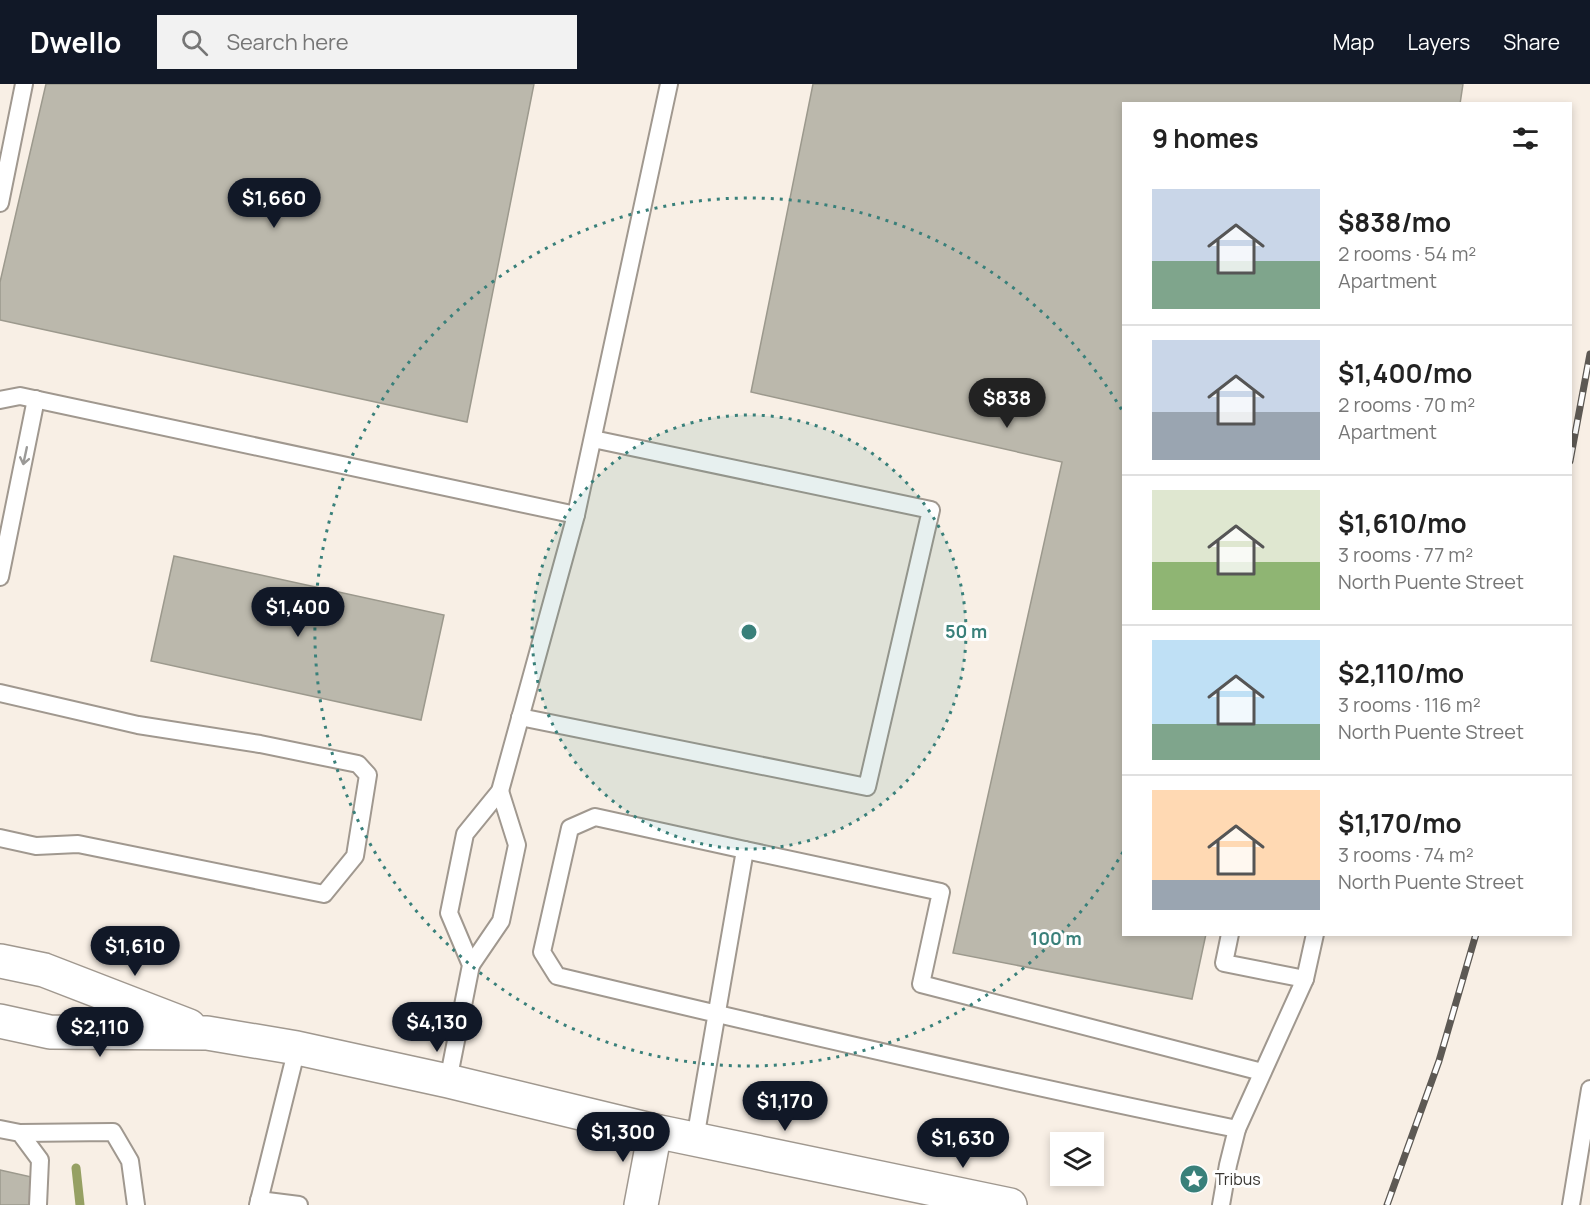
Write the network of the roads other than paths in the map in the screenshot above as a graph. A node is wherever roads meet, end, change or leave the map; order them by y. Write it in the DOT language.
graph roads {
  1 [pos="24,84"];
  2 [pos="669,84"];
  3 [pos="0,203"];
  4 [pos="36,399"];
  5 [pos="0,400"];
  6 [pos="593,439"];
  7 [pos="576,515"];
  8 [pos="0,577"];
  9 [pos="0,693"];
  10 [pos="520,717"];
  11 [pos="501,791"];
  12 [pos="0,838"];
  13 [pos="746,850"];
  14 [pos="1230,936"];
  15 [pos="1315,936"];
  16 [pos="0,961"];
  17 [pos="471,965"];
  18 [pos="1305,979"];
  19 [pos="717,1014"];
  20 [pos="0,1021"];
  21 [pos="207,1033"];
  22 [pos="297,1048"];
  23 [pos="1262,1072"];
  24 [pos="448,1081"];
  25 [pos="1590,1089"];
  26 [pos="0,1129"];
  27 [pos="1238,1129"];
  28 [pos="655,1131"];
  29 [pos="20,1133"];
  30 [pos="695,1139"];
  31 [pos="259,1202"];
  32 [pos="38,1205"];
  33 [pos="136,1205"];
  34 [pos="299,1205"];
  35 [pos="641,1205"];
  36 [pos="1010,1205"];
  37 [pos="1221,1205"];
  38 [pos="1571,1205"];
  1 -- 3 [label="lane"];
  2 -- 6 [label="lane"];
  4 -- 5 [label="lane"];
  4 -- 7 [label="lane"];
  4 -- 8 [label="lane, one-way"];
  6 -- 7 [label="lane"];
  6 -- 10 [label="lane"];
  7 -- 10 [label="lane"];
  9 -- 12 [label="lane"];
  10 -- 11 [label="lane"];
  11 -- 17 [label="lane"];
  11 -- 17 [label="lane"];
  13 -- 19 [label="lane"];
  13 -- 19 [label="lane"];
  13 -- 23 [label="lane"];
  14 -- 18 [label="lane"];
  15 -- 18 [label="lane"];
  16 -- 21 [label="street"];
  17 -- 24 [label="lane"];
  18 -- 23 [label="lane"];
  19 -- 27 [label="lane"];
  19 -- 30 [label="lane"];
  20 -- 21 [label="street"];
  21 -- 22 [label="street"];
  22 -- 24 [label="street"];
  22 -- 31 [label="lane"];
  23 -- 27 [label="lane"];
  24 -- 28 [label="street"];
  25 -- 38 [label="lane"];
  26 -- 29 [label="lane"];
  27 -- 37 [label="lane"];
  28 -- 30 [label="street"];
  28 -- 35 [label="street"];
  29 -- 32 [label="lane"];
  29 -- 33 [label="lane"];
  30 -- 36 [label="street"];
  31 -- 34 [label="lane"];
}
